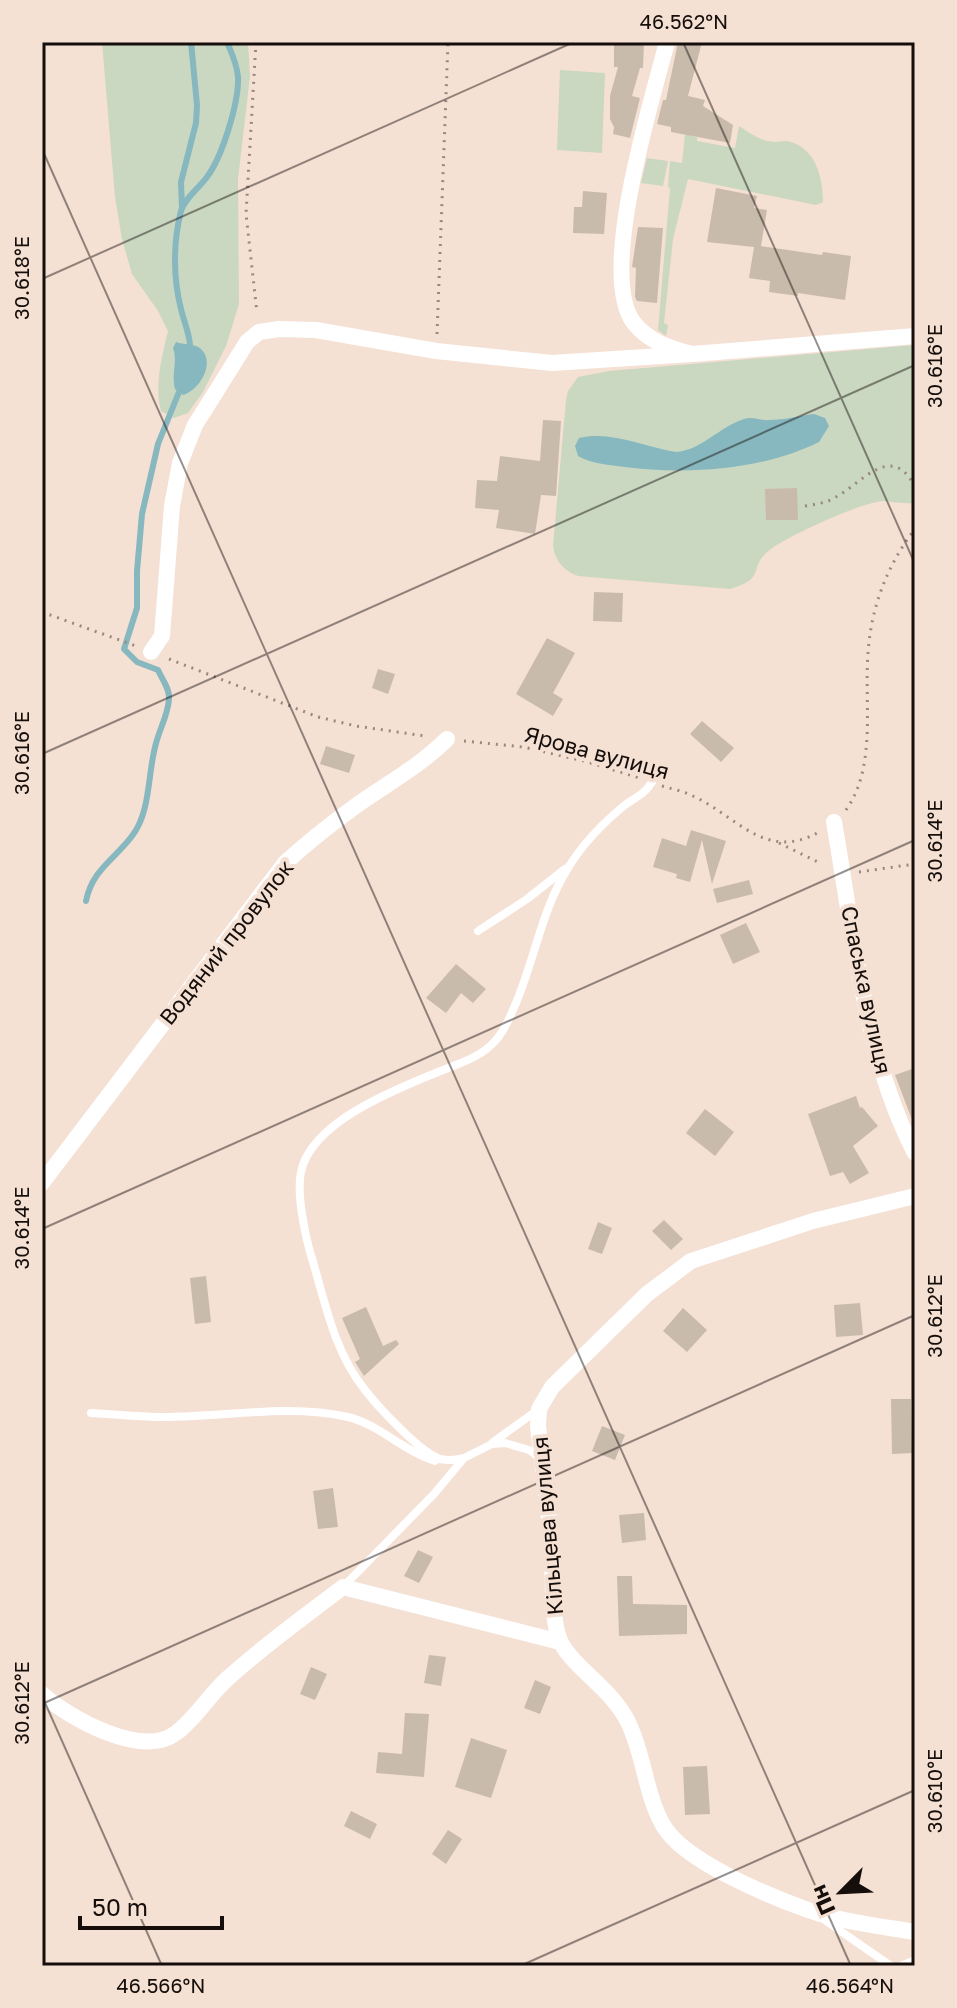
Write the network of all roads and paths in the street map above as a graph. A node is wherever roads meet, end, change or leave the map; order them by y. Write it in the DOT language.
graph roads {
  1 [pos="256,42"];
  2 [pos="448,42"];
  3 [pos="667,42"];
  4 [pos="259,332"];
  5 [pos="915,336"];
  6 [pos="436,351"];
  7 [pos="692,354"];
  8 [pos="915,487"];
  9 [pos="805,506"];
  10 [pos="915,529"];
  11 [pos="42,612"];
  12 [pos="145,650"];
  13 [pos="447,739"];
  14 [pos="652,782"];
  15 [pos="834,822"];
  16 [pos="569,866"];
  17 [pos="478,931"];
  18 [pos="915,1153"];
  19 [pos="42,1183"];
  20 [pos="915,1196"];
  21 [pos="539,1409"];
  22 [pos="91,1413"];
  23 [pos="492,1444"];
  24 [pos="464,1458"];
  25 [pos="541,1458"];
  26 [pos="451,1461"];
  27 [pos="343,1587"];
  28 [pos="560,1642"];
  29 [pos="42,1694"];
  30 [pos="809,1910"];
  31 [pos="915,1932"];
  32 [pos="915,1960"];
  33 [pos="891,1966"];
  34 [pos="901,1966"];
  1 -- 4 [label="path"];
  2 -- 6 [label="path"];
  3 -- 7 [label="street"];
  4 -- 6 [label="street"];
  4 -- 12 [label="street"];
  5 -- 7 [label="street"];
  6 -- 7 [label="street"];
  8 -- 9 [label="path"];
  10 -- 15 [label="path, Ярова вулиця"];
  11 -- 12 [label="path, Ярова вулиця"];
  12 -- 13 [label="path, Ярова вулиця"];
  13 -- 14 [label="path, Ярова вулиця"];
  13 -- 19 [label="street, Водяний провулок"];
  14 -- 15 [label="path, Ярова вулиця"];
  14 -- 16 [label="lane"];
  15 -- 18 [label="street, Спаська вулиця"];
  16 -- 17 [label="lane"];
  16 -- 26 [label="lane"];
  20 -- 21 [label="street, Кільцева вулиця"];
  21 -- 23 [label="lane"];
  21 -- 25 [label="street, Кільцева вулиця"];
  22 -- 26 [label="lane"];
  23 -- 24 [label="lane"];
  23 -- 25 [label="lane"];
  24 -- 26 [label="lane"];
  24 -- 27 [label="lane"];
  25 -- 28 [label="street, Кільцева вулиця"];
  27 -- 28 [label="street"];
  27 -- 29 [label="street"];
  28 -- 30 [label="street, Кільцева вулиця"];
  30 -- 31 [label="street, Кільцева вулиця"];
  30 -- 33 [label="lane"];
  32 -- 34 [label="lane"];
}
